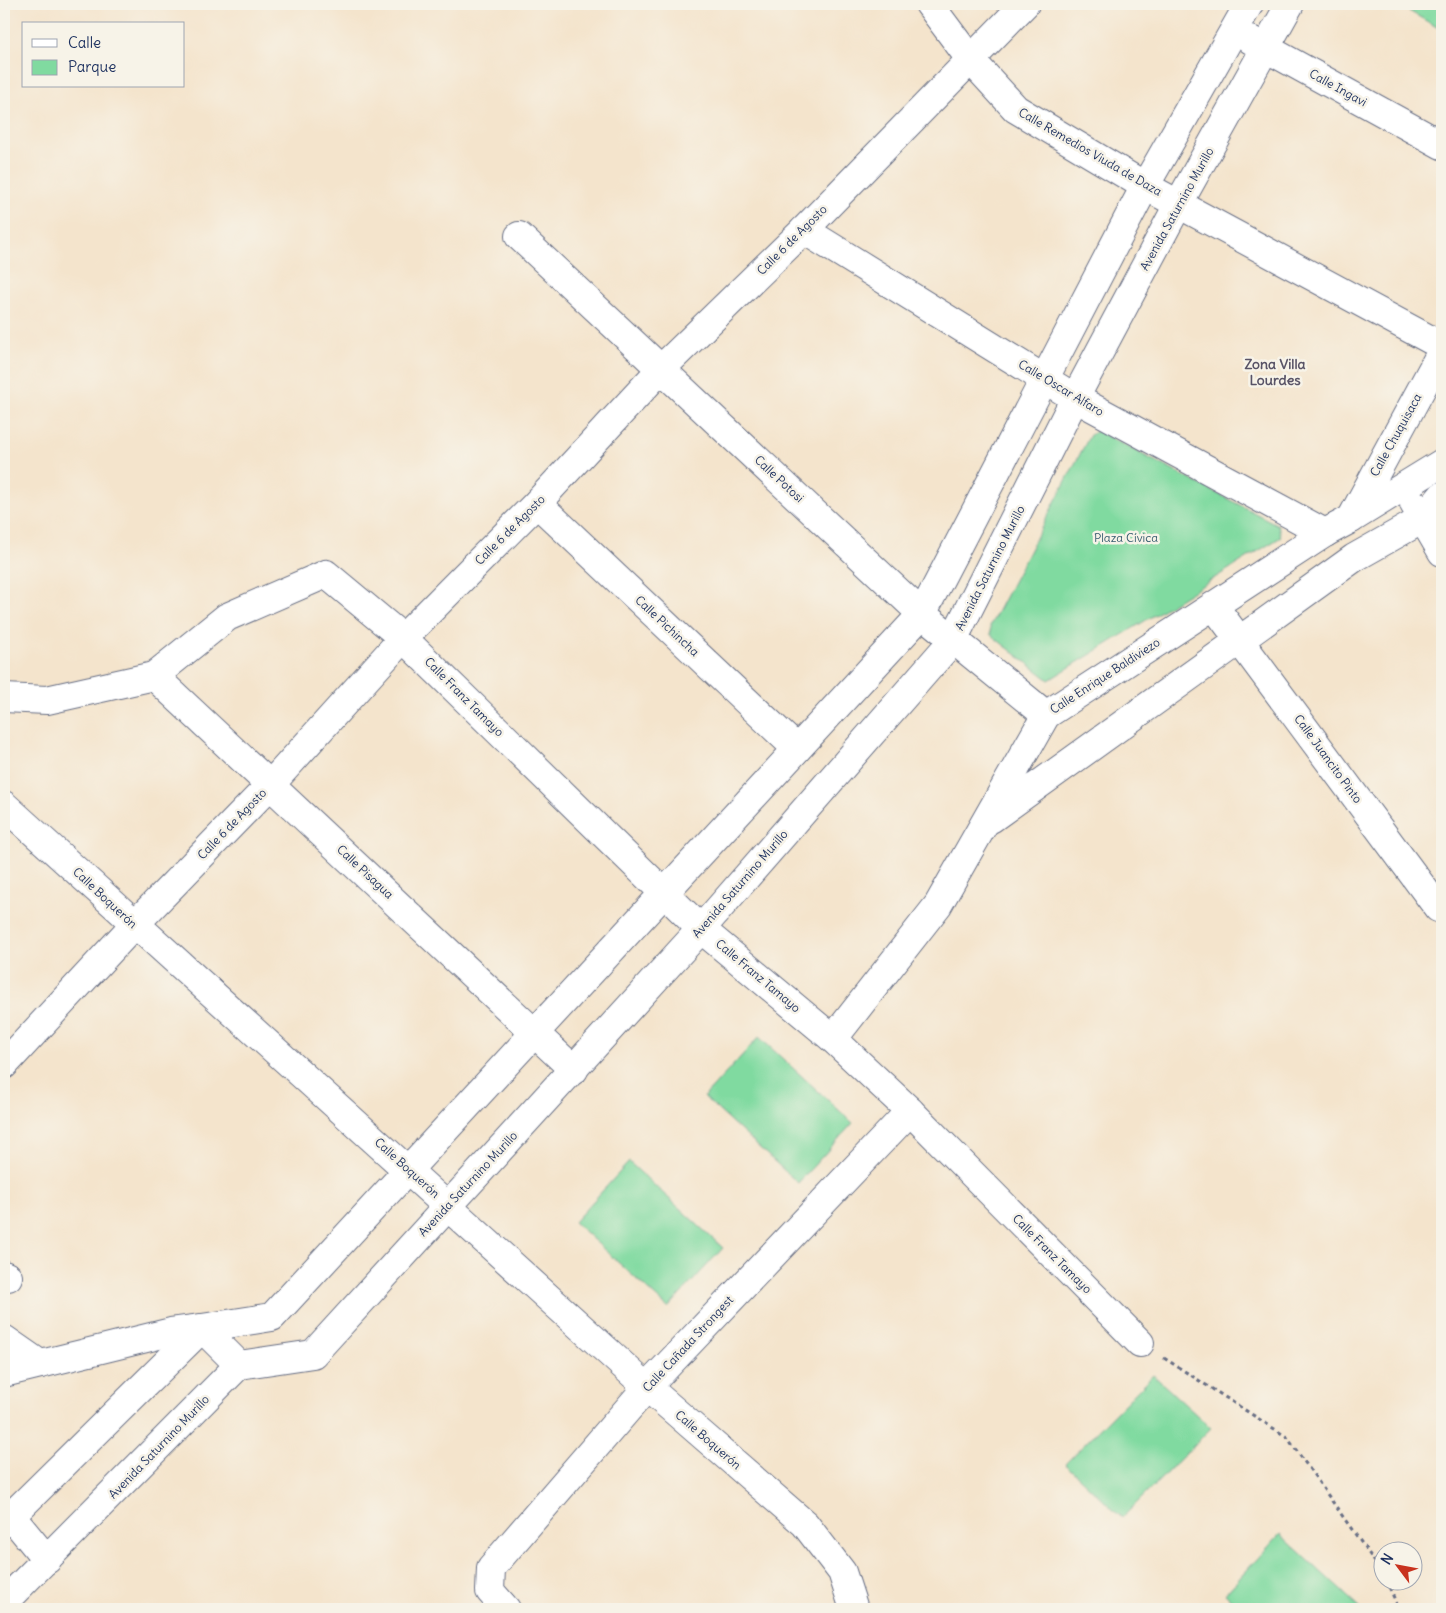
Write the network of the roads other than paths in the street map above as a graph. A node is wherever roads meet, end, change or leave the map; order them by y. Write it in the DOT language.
graph roads {
  1 [pos="929,4"];
  2 [pos="1025,4"];
  3 [pos="1250,4"];
  4 [pos="1290,4"];
  5 [pos="1234,31"];
  6 [pos="1266,48"];
  7 [pos="970,58"];
  8 [pos="1442,145"];
  9 [pos="1145,186"];
  10 [pos="1179,203"];
  11 [pos="804,230"];
  12 [pos="519,236"];
  13 [pos="1442,346"];
  14 [pos="1442,351"];
  15 [pos="662,368"];
  16 [pos="1046,380"];
  17 [pos="1075,398"];
  18 [pos="1442,463"];
  19 [pos="1404,486"];
  20 [pos="1442,496"];
  21 [pos="537,503"];
  22 [pos="1351,519"];
  23 [pos="1423,519"];
  24 [pos="1325,533"];
  25 [pos="1442,552"];
  26 [pos="1214,606"];
  27 [pos="922,614"];
  28 [pos="403,638"];
  29 [pos="953,640"];
  30 [pos="1240,641"];
  31 [pos="154,676"];
  32 [pos="4,698"];
  33 [pos="1046,715"];
  34 [pos="797,749"];
  35 [pos="271,784"];
  36 [pos="4,805"];
  37 [pos="984,824"];
  38 [pos="663,894"];
  39 [pos="1442,907"];
  40 [pos="134,925"];
  41 [pos="701,929"];
  42 [pos="536,1032"];
  43 [pos="833,1039"];
  44 [pos="4,1066"];
  45 [pos="574,1070"];
  46 [pos="910,1110"];
  47 [pos="408,1170"];
  48 [pos="448,1205"];
  49 [pos="202,1328"];
  50 [pos="4,1339"];
  51 [pos="1140,1343"];
  52 [pos="40,1364"];
  53 [pos="239,1365"];
  54 [pos="4,1372"];
  55 [pos="647,1387"];
  56 [pos="8,1519"];
  57 [pos="47,1560"];
  58 [pos="498,1600"];
  59 [pos="4,1602"];
  60 [pos="854,1609"];
  1 -- 7 [label="street, Calle Remedios Viuda de Daza"];
  2 -- 7 [label="street, Calle 6 de Agosto"];
  3 -- 5 [label="street"];
  4 -- 6 [label="street, Avenida Saturnino Murillo"];
  5 -- 6 [label="street, Calle Ingavi"];
  5 -- 9 [label="street"];
  6 -- 8 [label="street, Calle Ingavi"];
  6 -- 10 [label="street, Avenida Saturnino Murillo"];
  7 -- 9 [label="street, Calle Remedios Viuda de Daza"];
  7 -- 11 [label="street, Calle 6 de Agosto"];
  9 -- 10 [label="street, Calle Remedios Viuda de Daza"];
  9 -- 16 [label="street"];
  10 -- 13 [label="street, Calle Remedios Viuda de Daza"];
  10 -- 17 [label="street, Avenida Saturnino Murillo"];
  11 -- 15 [label="street, Calle 6 de Agosto"];
  11 -- 16 [label="street, Calle Oscar Alfaro"];
  12 -- 15 [label="street, Calle Potosi"];
  14 -- 22 [label="street, Calle Chuquisaca"];
  15 -- 21 [label="street, Calle 6 de Agosto"];
  15 -- 27 [label="street, Calle Potosi"];
  16 -- 17 [label="street, Calle Oscar Alfaro"];
  16 -- 27 [label="street"];
  17 -- 24 [label="street, Calle Oscar Alfaro"];
  17 -- 29 [label="street, Avenida Saturnino Murillo"];
  18 -- 19 [label="street, Calle Enrique Baldiviezo"];
  19 -- 22 [label="street, Calle Enrique Baldiviezo"];
  19 -- 23 [label="street"];
  20 -- 23 [label="street"];
  21 -- 28 [label="street, Calle 6 de Agosto"];
  21 -- 34 [label="street, Calle Pichincha"];
  22 -- 24 [label="street, Calle Enrique Baldiviezo"];
  23 -- 25 [label="street"];
  23 -- 30 [label="street"];
  24 -- 26 [label="street, Calle Enrique Baldiviezo"];
  26 -- 30 [label="street, Calle Juancito Pinto"];
  26 -- 33 [label="street, Calle Enrique Baldiviezo"];
  27 -- 29 [label="street, Calle Potosi"];
  27 -- 34 [label="street"];
  28 -- 31 [label="street, Calle Franz Tamayo"];
  28 -- 35 [label="street, Calle 6 de Agosto"];
  28 -- 38 [label="street, Calle Franz Tamayo"];
  29 -- 33 [label="street, Calle Potosi"];
  29 -- 41 [label="street, Avenida Saturnino Murillo"];
  30 -- 37 [label="street"];
  30 -- 39 [label="street, Calle Juancito Pinto"];
  31 -- 32 [label="street"];
  31 -- 35 [label="street, Calle Pisagua"];
  33 -- 37 [label="street, Calle Enrique Baldiviezo"];
  34 -- 38 [label="street"];
  35 -- 40 [label="street, Calle 6 de Agosto"];
  35 -- 42 [label="street, Calle Pisagua"];
  36 -- 40 [label="street, Calle Boquerón"];
  37 -- 43 [label="street, Calle Enrique Baldiviezo"];
  38 -- 41 [label="street, Calle Franz Tamayo"];
  38 -- 42 [label="street"];
  40 -- 44 [label="street, Calle 6 de Agosto"];
  40 -- 47 [label="street, Calle Boquerón"];
  41 -- 43 [label="street, Calle Franz Tamayo"];
  41 -- 45 [label="street, Avenida Saturnino Murillo"];
  42 -- 45 [label="street, Calle Pisagua"];
  42 -- 47 [label="street"];
  43 -- 46 [label="street, Calle Franz Tamayo"];
  45 -- 48 [label="street, Avenida Saturnino Murillo"];
  46 -- 51 [label="street, Calle Franz Tamayo"];
  46 -- 55 [label="street, Calle Cañada Strongest"];
  47 -- 48 [label="street, Calle Boquerón"];
  47 -- 49 [label="street"];
  48 -- 53 [label="street, Avenida Saturnino Murillo"];
  48 -- 55 [label="street, Calle Boquerón"];
  49 -- 52 [label="street"];
  49 -- 53 [label="street"];
  49 -- 56 [label="street"];
  50 -- 52 [label="street"];
  52 -- 54 [label="street"];
  53 -- 57 [label="street, Avenida Saturnino Murillo"];
  55 -- 58 [label="street, Calle Cañada Strongest"];
  55 -- 60 [label="street, Calle Boquerón"];
  56 -- 57 [label="street"];
  57 -- 59 [label="street, Avenida Saturnino Murillo"];
}
